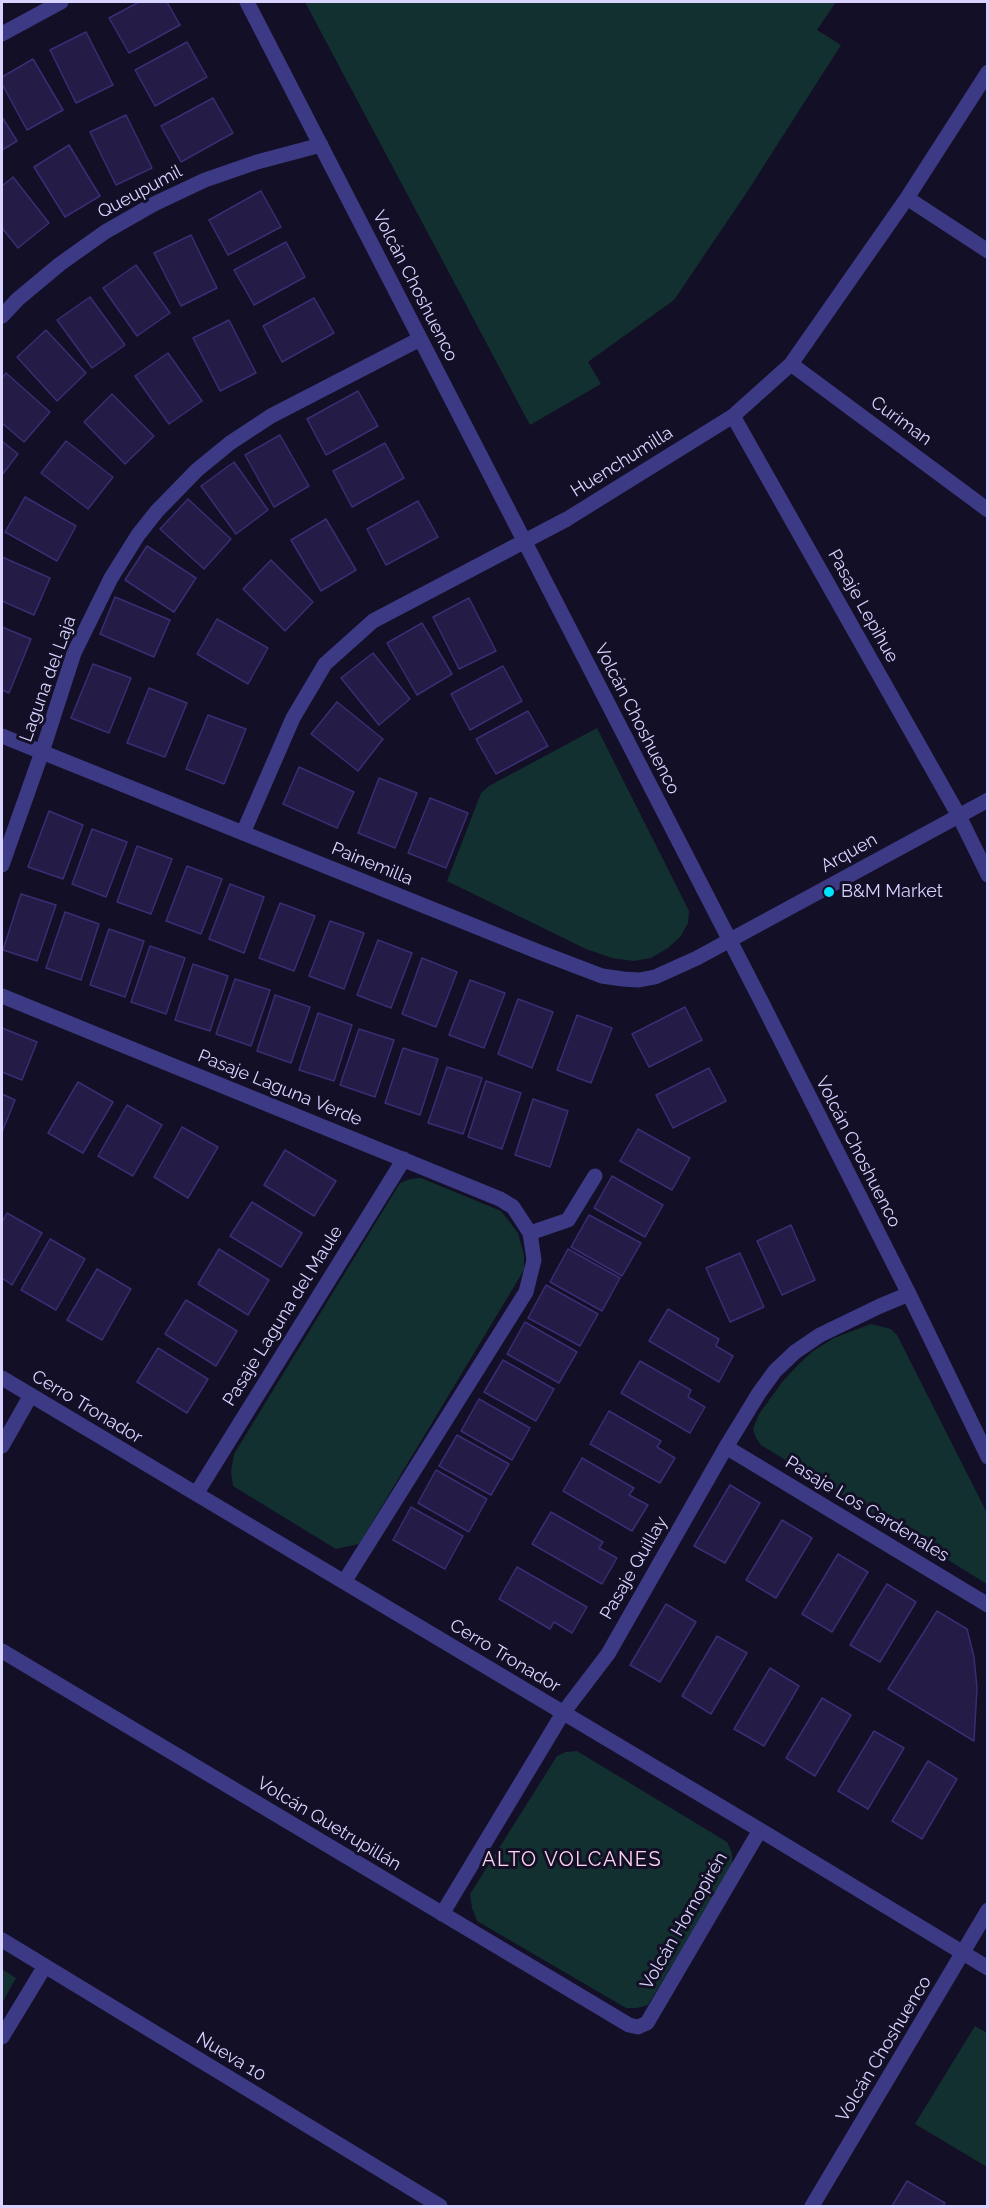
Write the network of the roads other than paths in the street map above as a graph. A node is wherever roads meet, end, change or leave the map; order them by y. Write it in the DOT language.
graph roads {
  1 [pos="61,2"];
  2 [pos="247,2"];
  3 [pos="2,34"];
  4 [pos="987,72"];
  5 [pos="321,145"];
  6 [pos="907,198"];
  7 [pos="987,251"];
  8 [pos="2,316"];
  9 [pos="420,339"];
  10 [pos="791,364"];
  11 [pos="733,416"];
  12 [pos="987,510"];
  13 [pos="524,540"];
  14 [pos="2,736"];
  15 [pos="42,752"];
  16 [pos="987,800"];
  17 [pos="959,816"];
  18 [pos="243,833"];
  19 [pos="2,865"];
  20 [pos="987,875"];
  21 [pos="730,941"];
  22 [pos="2,996"];
  23 [pos="404,1159"];
  24 [pos="595,1176"];
  25 [pos="530,1233"];
  26 [pos="909,1294"];
  27 [pos="2,1378"];
  28 [pos="31,1395"];
  29 [pos="2,1446"];
  30 [pos="726,1447"];
  31 [pos="987,1457"];
  32 [pos="196,1494"];
  33 [pos="344,1582"];
  34 [pos="987,1605"];
  35 [pos="2,1651"];
  36 [pos="563,1713"];
  37 [pos="760,1830"];
  38 [pos="987,1910"];
  39 [pos="441,1914"];
  40 [pos="2,1941"];
  41 [pos="964,1952"];
  42 [pos="45,1966"];
  43 [pos="987,1968"];
  44 [pos="638,2027"];
  45 [pos="2,2037"];
  46 [pos="440,2206"];
  47 [pos="812,2206"];
  1 -- 3 [label="street"];
  2 -- 5 [label="street, Volcán Choshuenco"];
  4 -- 6 [label="street, Huenchumilla"];
  5 -- 8 [label="street, Queupumil"];
  5 -- 9 [label="street, Volcán Choshuenco"];
  6 -- 7 [label="street"];
  6 -- 10 [label="street, Huenchumilla"];
  9 -- 13 [label="street, Volcán Choshuenco"];
  9 -- 15 [label="street, Laguna del Laja"];
  10 -- 11 [label="street, Huenchumilla"];
  10 -- 12 [label="street, Curiman"];
  11 -- 13 [label="street, Huenchumilla"];
  11 -- 17 [label="street, Pasaje Lepihue"];
  13 -- 18 [label="street, Huenchumilla"];
  13 -- 21 [label="street, Volcán Choshuenco"];
  14 -- 15 [label="street, Painemilla"];
  15 -- 18 [label="street, Painemilla"];
  15 -- 19 [label="street, Laguna del Laja"];
  16 -- 17 [label="street, Arquen"];
  17 -- 20 [label="street, Pasaje Lepihue"];
  17 -- 21 [label="street, Arquen"];
  18 -- 21 [label="street, Painemilla"];
  21 -- 26 [label="street, Volcán Choshuenco"];
  22 -- 23 [label="street, Pasaje Laguna Verde"];
  23 -- 25 [label="street, Pasaje Laguna Verde"];
  23 -- 32 [label="street, Pasaje Laguna del Maule"];
  24 -- 25 [label="street"];
  25 -- 33 [label="street, Pasaje Laguna Verde"];
  26 -- 30 [label="street, Pasaje Quillay"];
  26 -- 31 [label="street, Volcán Choshuenco"];
  27 -- 28 [label="street, Cerro Tronador"];
  28 -- 29 [label="street"];
  28 -- 32 [label="street, Cerro Tronador"];
  30 -- 34 [label="street, Pasaje Los Cardenales"];
  30 -- 36 [label="street, Pasaje Quillay"];
  32 -- 33 [label="street, Cerro Tronador"];
  33 -- 36 [label="street, Cerro Tronador"];
  35 -- 39 [label="street, Volcán Quetrupillán"];
  36 -- 37 [label="street, Cerro Tronador"];
  36 -- 39 [label="street, Pasaje Quillay"];
  37 -- 41 [label="street, Cerro Tronador"];
  37 -- 44 [label="street, Volcán Hornopirén"];
  38 -- 41 [label="street, Volcán Choshuenco"];
  39 -- 44 [label="street, Volcán Quetrupillán"];
  40 -- 42 [label="street, Nueva 10"];
  41 -- 43 [label="street, Cerro Tronador"];
  41 -- 47 [label="street, Volcán Choshuenco"];
  42 -- 45 [label="street"];
  42 -- 46 [label="street, Nueva 10"];
}
